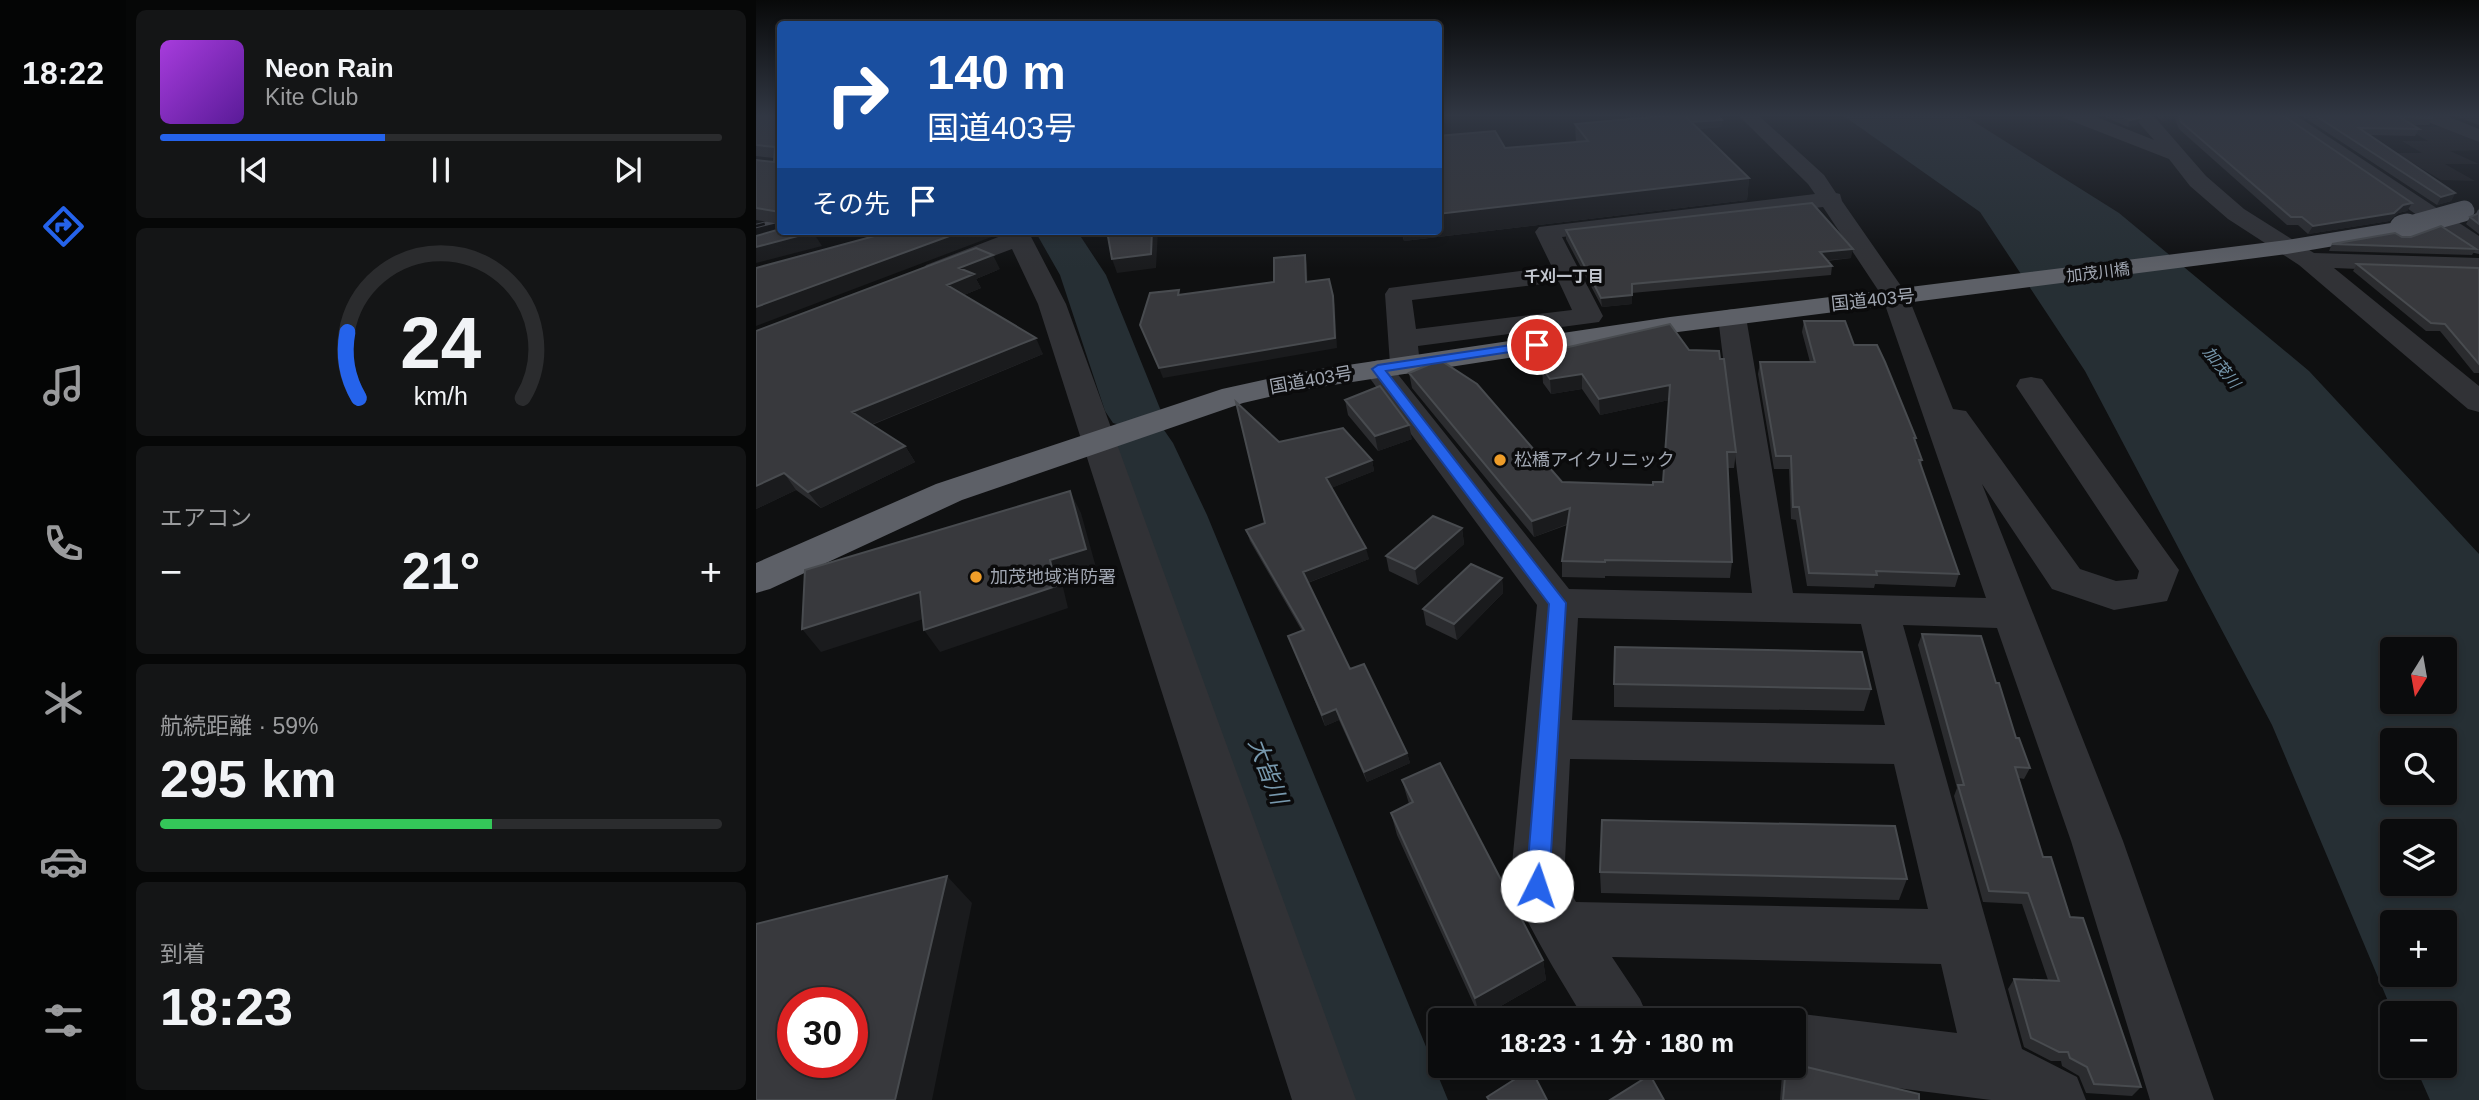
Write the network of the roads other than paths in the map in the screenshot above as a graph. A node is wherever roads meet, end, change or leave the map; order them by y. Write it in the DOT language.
graph roads {
  1 [pos="1800,165"];
  2 [pos="2151,165"];
  3 [pos="2184,165"];
  4 [pos="2357,165"];
  5 [pos="2158,171"];
  6 [pos="1832,199"];
  7 [pos="2472,208"];
  8 [pos="1016,235"];
  9 [pos="1018,235"];
  10 [pos="2479,247"];
  11 [pos="2297,254"];
  12 [pos="2479,266"];
  13 [pos="1568,273"];
  14 [pos="907,280"];
  15 [pos="1939,293"];
  16 [pos="1895,296"];
  17 [pos="1732,317"];
  18 [pos="1395,358"];
  19 [pos="1923,370"];
  20 [pos="2031,386"];
  21 [pos="2479,402"];
  22 [pos="1098,440"];
  23 [pos="756,579"];
  24 [pos="1558,603"];
  25 [pos="1775,608"];
  26 [pos="1878,610"];
  27 [pos="2013,613"];
  28 [pos="1548,739"];
  29 [pos="1913,745"];
  30 [pos="1561,929"];
  31 [pos="1963,937"];
  32 [pos="1611,1008"];
  33 [pos="1806,1045"];
  34 [pos="1997,1069"];
  35 [pos="1324,1100"];
  36 [pos="2054,1100"];
  37 [pos="2182,1100"];
  1 -- 6 [label="street"];
  2 -- 5 [label="street"];
  3 -- 11 [label="street"];
  4 -- 10 [label="street"];
  6 -- 13 [label="street"];
  6 -- 16 [label="street"];
  7 -- 11 [label="highway, bridge"];
  8 -- 14 [label="street"];
  9 -- 22 [label="street"];
  11 -- 12 [label="street"];
  11 -- 15 [label="highway, 加茂川橋"];
  11 -- 21 [label="street"];
  13 -- 18 [label="street"];
  13 -- 18 [label="street"];
  15 -- 16 [label="highway, 国道403号"];
  16 -- 17 [label="highway, 国道403号"];
  16 -- 19 [label="street"];
  17 -- 18 [label="highway, 国道403号"];
  17 -- 25 [label="street"];
  18 -- 22 [label="highway, 国道403号"];
  18 -- 24 [label="street"];
  19 -- 20 [label="street"];
  19 -- 27 [label="street"];
  22 -- 23 [label="highway, 国道403号"];
  22 -- 35 [label="street"];
  24 -- 25 [label="street"];
  24 -- 28 [label="street"];
  25 -- 26 [label="street"];
  26 -- 27 [label="street"];
  26 -- 29 [label="street"];
  27 -- 37 [label="street"];
  28 -- 29 [label="street"];
  28 -- 30 [label="street"];
  29 -- 31 [label="street"];
  30 -- 31 [label="street"];
  30 -- 32 [label="street"];
  31 -- 34 [label="street"];
  33 -- 34 [label="street"];
  34 -- 36 [label="street"];
}
